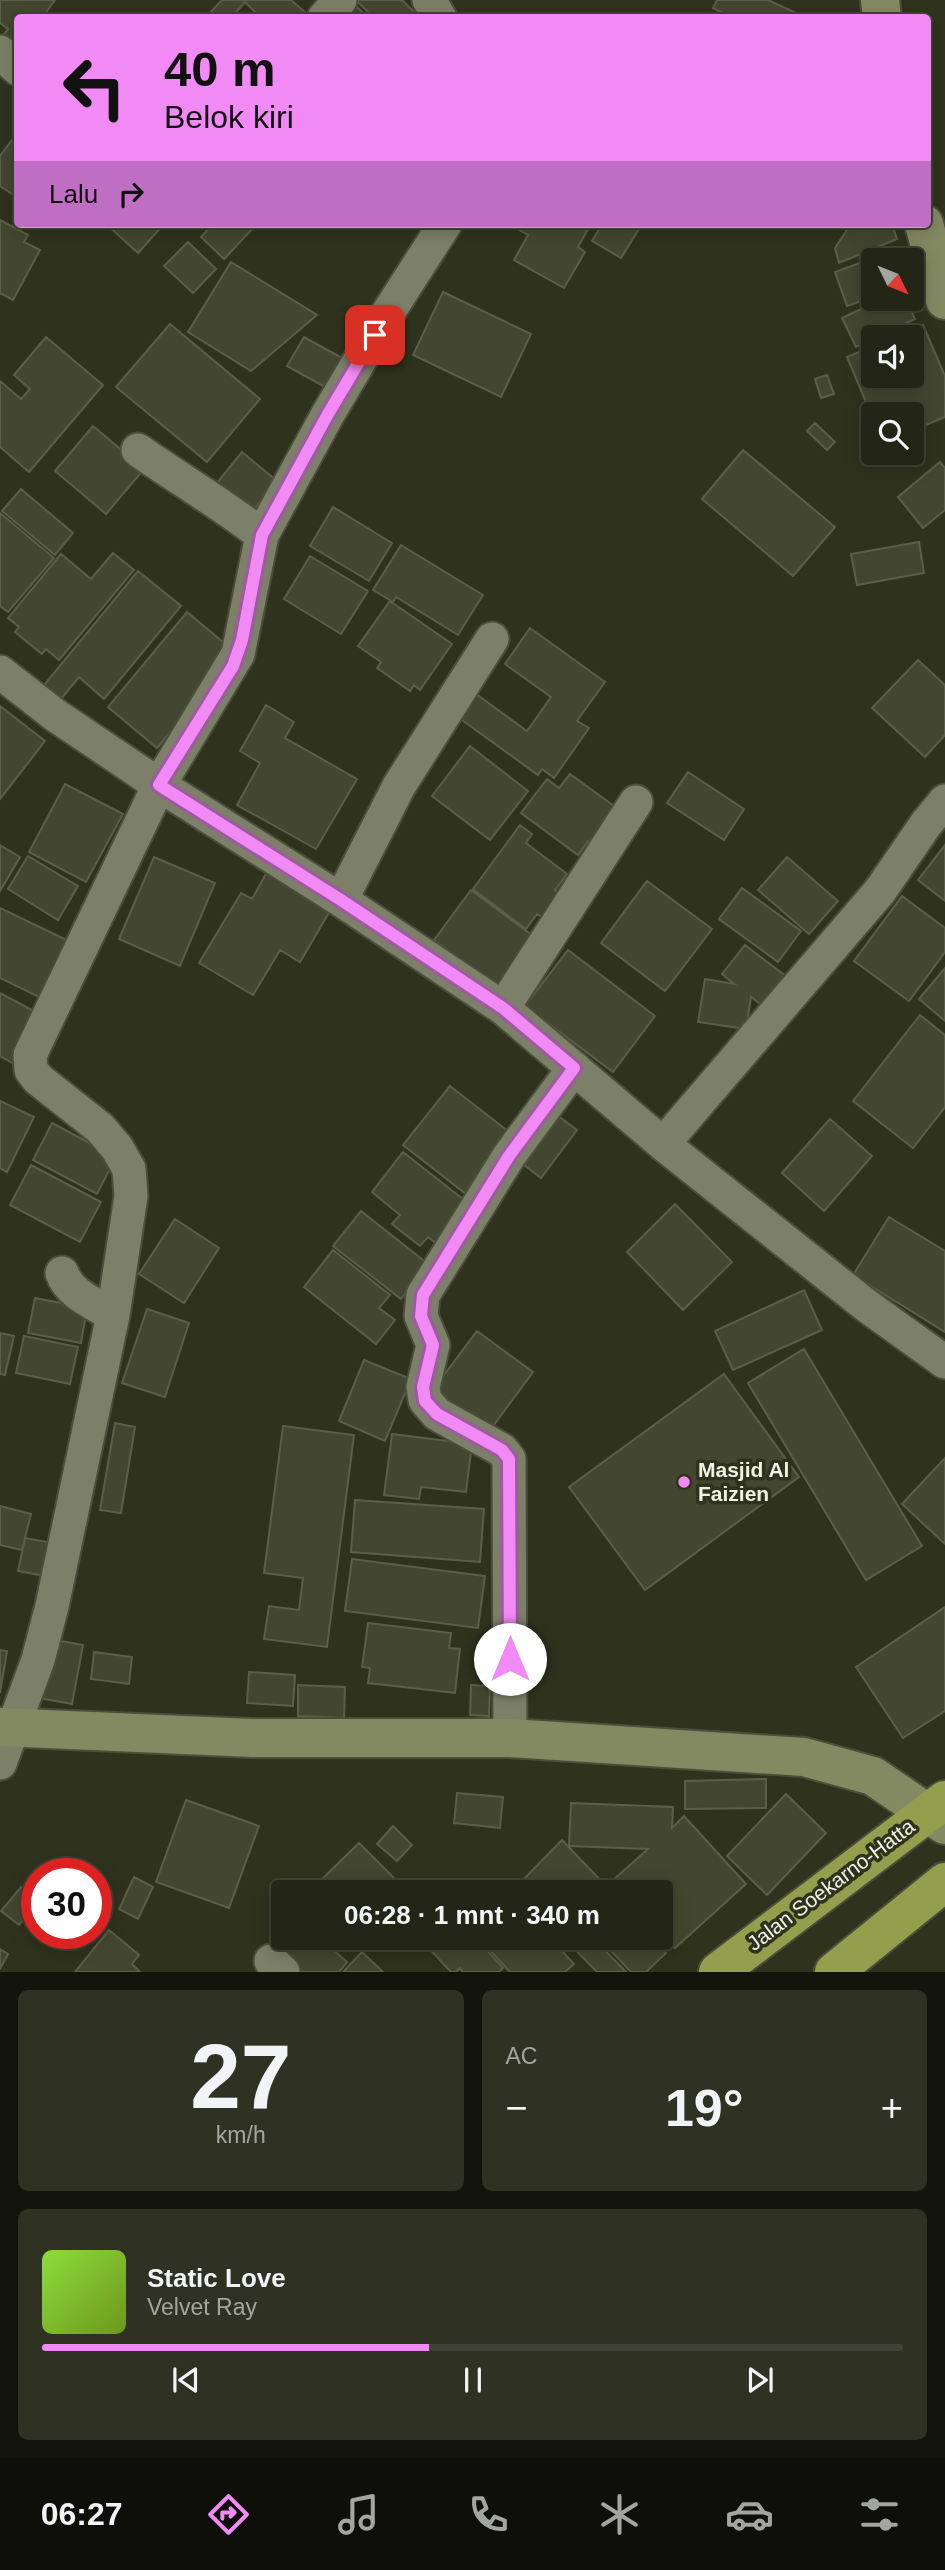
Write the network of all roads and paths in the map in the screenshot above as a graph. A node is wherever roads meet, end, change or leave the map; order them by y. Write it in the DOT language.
graph roads {
  1 [pos="340,0"];
  2 [pos="328,14"];
  3 [pos="0,52"];
  4 [pos="14,65"];
  5 [pos="443,228"];
  6 [pos="925,228"];
  7 [pos="945,300"];
  8 [pos="138,450"];
  9 [pos="262,535"];
  10 [pos="492,639"];
  11 [pos="0,672"];
  12 [pos="159,785"];
  13 [pos="636,802"];
  14 [pos="945,802"];
  15 [pos="341,900"];
  16 [pos="503,1008"];
  17 [pos="574,1068"];
  18 [pos="663,1144"];
  19 [pos="62,1273"];
  20 [pos="113,1315"];
  21 [pos="945,1362"];
  22 [pos="7,1727"];
  23 [pos="510,1738"];
  24 [pos="0,1763"];
  25 [pos="939,1813"];
  26 [pos="945,1882"];
  27 [pos="718,1972"];
  28 [pos="834,1972"];
  1 -- 2 [label="street"];
  3 -- 4 [label="street"];
  5 -- 9 [label="street"];
  6 -- 7 [label="main road"];
  8 -- 9 [label="street"];
  9 -- 12 [label="street"];
  10 -- 15 [label="street"];
  11 -- 12 [label="street"];
  12 -- 15 [label="street"];
  12 -- 20 [label="street"];
  13 -- 16 [label="street"];
  14 -- 18 [label="street"];
  15 -- 16 [label="street"];
  16 -- 17 [label="street"];
  17 -- 18 [label="street"];
  17 -- 23 [label="street"];
  18 -- 21 [label="street"];
  19 -- 20 [label="street"];
  20 -- 22 [label="street"];
  22 -- 23 [label="main road"];
  22 -- 24 [label="street"];
  23 -- 25 [label="main road"];
  25 -- 27 [label="highway, Jalan Soekarno-Hatta"];
  26 -- 28 [label="highway"];
}
